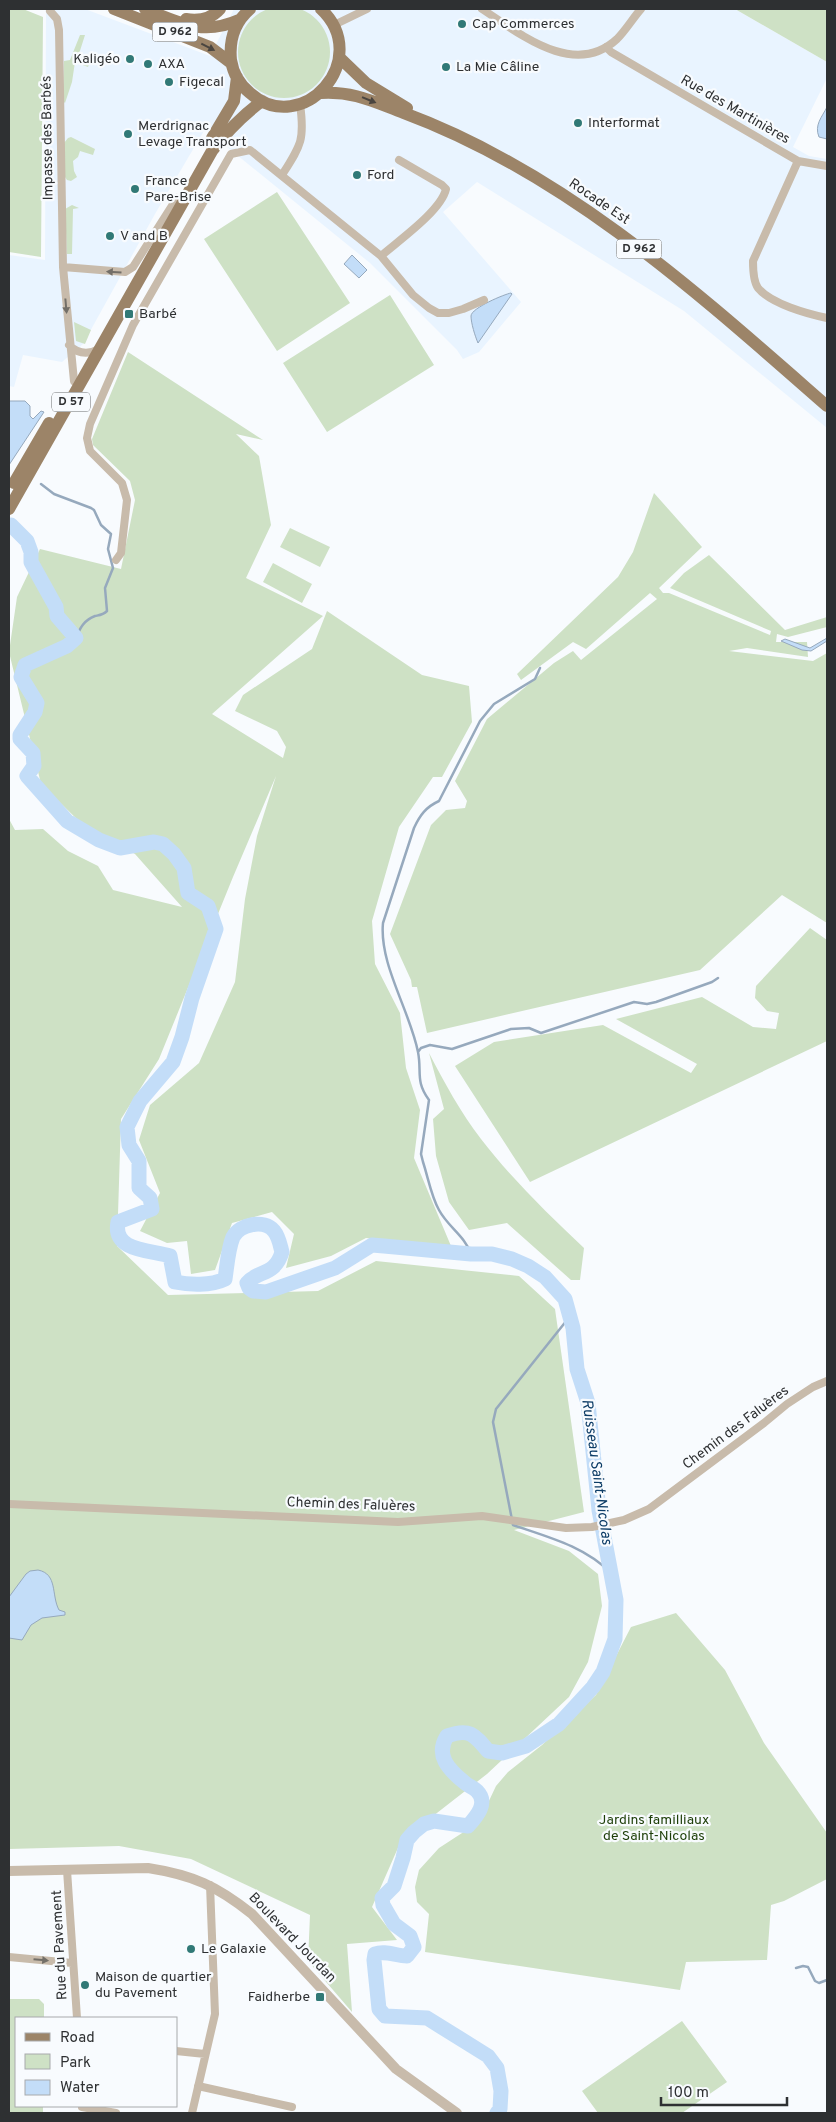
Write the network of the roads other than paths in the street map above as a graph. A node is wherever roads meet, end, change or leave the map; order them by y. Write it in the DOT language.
graph roads {
  1 [pos="114,9"];
  2 [pos="146,9"];
  3 [pos="156,9"];
  4 [pos="220,9"];
  5 [pos="250,9"];
  6 [pos="321,9"];
  7 [pos="367,9"];
  8 [pos="482,9"];
  9 [pos="641,9"];
  10 [pos="50,12"];
  11 [pos="239,20"];
  12 [pos="334,25"];
  13 [pos="606,47"];
  14 [pos="340,58"];
  15 [pos="232,63"];
  16 [pos="237,77"];
  17 [pos="321,92"];
  18 [pos="262,101"];
  19 [pos="300,104"];
  20 [pos="430,123"];
  21 [pos="399,160"];
  22 [pos="798,161"];
  23 [pos="827,166"];
  24 [pos="282,175"];
  25 [pos="177,198"];
  26 [pos="381,256"];
  27 [pos="63,267"];
  28 [pos="484,300"];
  29 [pos="827,318"];
  30 [pos="69,345"];
  31 [pos="102,346"];
  32 [pos="90,352"];
  33 [pos="74,381"];
  34 [pos="827,406"];
  35 [pos="9,492"];
  36 [pos="9,509"];
  37 [pos="116,560"];
  38 [pos="827,1381"];
  39 [pos="9,1504"];
  40 [pos="67,1870"];
  41 [pos="9,1871"];
  42 [pos="37,1872"];
  43 [pos="9,1876"];
  44 [pos="210,1884"];
  45 [pos="9,1957"];
  46 [pos="72,1964"];
  47 [pos="77,2017"];
  48 [pos="178,2051"];
  49 [pos="205,2054"];
  50 [pos="198,2086"];
  51 [pos="292,2107"];
  52 [pos="82,2109"];
  53 [pos="116,2113"];
  54 [pos="192,2113"];
  55 [pos="457,2113"];
  1 -- 15 [label="main road, D 962, one-way"];
  2 -- 11 [label="main road, D 962"];
  3 -- 4 [label="main road"];
  5 -- 11 [label="main road"];
  6 -- 12 [label="main road"];
  7 -- 12 [label="street"];
  8 -- 13 [label="street"];
  9 -- 13 [label="street"];
  10 -- 27 [label="street, Impasse des Barbés"];
  11 -- 15 [label="main road"];
  12 -- 14 [label="main road"];
  13 -- 22 [label="street, Rue des Martinières"];
  14 -- 17 [label="main road"];
  14 -- 20 [label="main road, D 962"];
  15 -- 16 [label="main road"];
  16 -- 18 [label="main road"];
  16 -- 25 [label="main road, D 57"];
  17 -- 19 [label="main road"];
  17 -- 20 [label="main road, D 962, one-way"];
  18 -- 19 [label="main road"];
  18 -- 31 [label="main road, D 57"];
  19 -- 24 [label="street"];
  20 -- 34 [label="main road, Rocade Est / D 962"];
  21 -- 26 [label="street"];
  22 -- 23 [label="street"];
  22 -- 29 [label="street, Rue des Martinières"];
  24 -- 26 [label="street"];
  24 -- 37 [label="street"];
  25 -- 27 [label="street, one-way"];
  25 -- 32 [label="main road, D 57"];
  26 -- 28 [label="street"];
  27 -- 30 [label="street, Impasse des Barbés, one-way"];
  30 -- 32 [label="street"];
  30 -- 33 [label="street, Impasse des Barbés"];
  31 -- 32 [label="street"];
  31 -- 36 [label="main road, D 57"];
  32 -- 33 [label="main road, D 57"];
  33 -- 35 [label="main road, D 57"];
  38 -- 39 [label="street, Chemin des Faluères"];
  40 -- 42 [label="street, Boulevard Jourdan"];
  40 -- 44 [label="street, Boulevard Jourdan"];
  40 -- 46 [label="street, Rue du Pavement"];
  41 -- 42 [label="street, Boulevard Jourdan"];
  42 -- 43 [label="street, Boulevard Jourdan"];
  44 -- 49 [label="street"];
  44 -- 55 [label="street, Boulevard Jourdan"];
  45 -- 46 [label="street, one-way"];
  46 -- 47 [label="street, Rue du Pavement"];
  48 -- 49 [label="street"];
  49 -- 50 [label="street"];
  50 -- 51 [label="street"];
  50 -- 54 [label="street"];
  52 -- 53 [label="street"];
}
